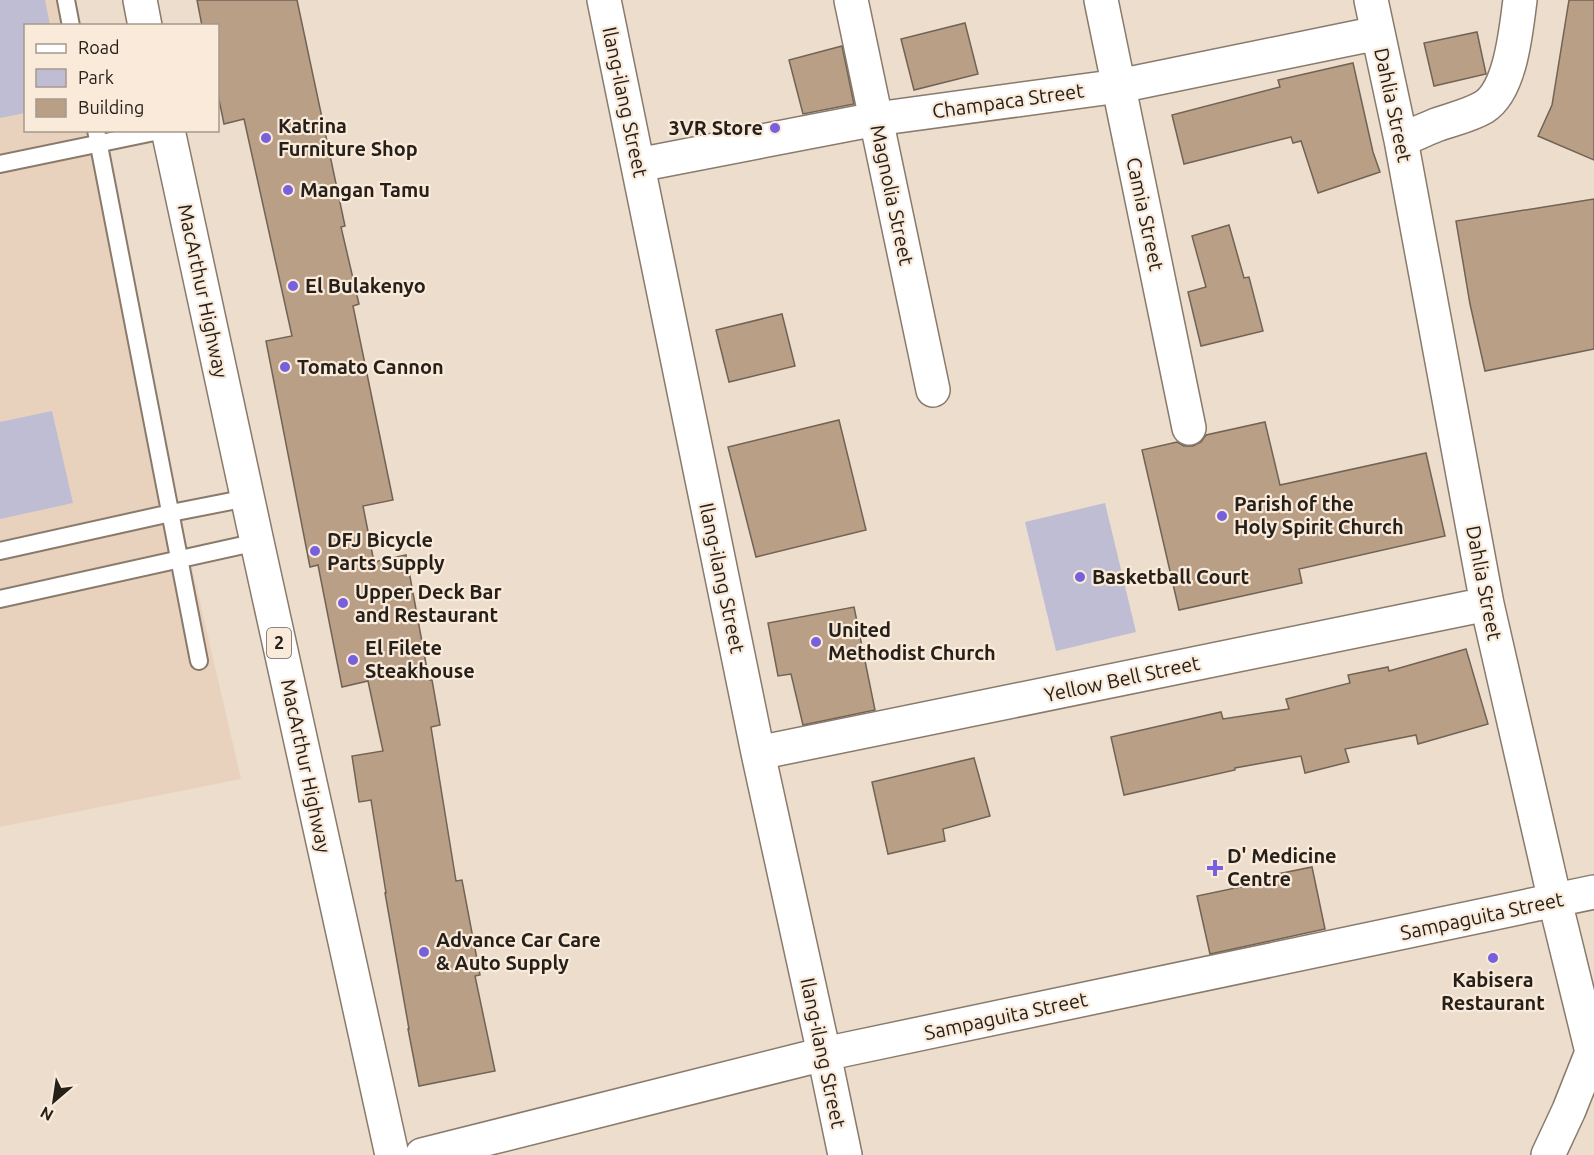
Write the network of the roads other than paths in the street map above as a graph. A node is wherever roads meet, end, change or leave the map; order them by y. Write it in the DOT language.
graph roads {
  1 [pos="66,0"];
  2 [pos="140,0"];
  3 [pos="604,0"];
  4 [pos="852,0"];
  5 [pos="1101,0"];
  6 [pos="1371,0"];
  7 [pos="1520,0"];
  8 [pos="71,24"];
  9 [pos="145,24"];
  10 [pos="1378,33"];
  11 [pos="1119,86"];
  12 [pos="876,119"];
  13 [pos="146,132"];
  14 [pos="166,132"];
  15 [pos="97,137"];
  16 [pos="1401,140"];
  17 [pos="0,164"];
  18 [pos="638,165"];
  19 [pos="933,390"];
  20 [pos="1189,428"];
  21 [pos="248,498"];
  22 [pos="171,513"];
  23 [pos="256,542"];
  24 [pos="0,551"];
  25 [pos="180,559"];
  26 [pos="0,599"];
  27 [pos="1487,604"];
  28 [pos="199,661"];
  29 [pos="758,753"];
  30 [pos="1594,892"];
  31 [pos="1555,901"];
  32 [pos="824,1054"];
  33 [pos="392,1155"];
  34 [pos="422,1155"];
  35 [pos="845,1155"];
  36 [pos="1548,1155"];
  1 -- 8 [label="lane"];
  2 -- 9 [label="main road"];
  3 -- 18 [label="main road, Ilang-ilang Street"];
  4 -- 12 [label="main road, Magnolia Street"];
  5 -- 11 [label="main road, Camia Street"];
  6 -- 10 [label="main road, Dahlia Street"];
  7 -- 16 [label="main road"];
  10 -- 11 [label="main road, Champaca Street"];
  10 -- 16 [label="main road, Dahlia Street"];
  11 -- 12 [label="main road, Champaca Street"];
  11 -- 20 [label="main road, Camia Street"];
  12 -- 18 [label="main road, Champaca Street"];
  12 -- 19 [label="main road, Magnolia Street"];
  13 -- 15 [label="lane"];
  14 -- 21 [label="main road, MacArthur Highway / 2"];
  15 -- 17 [label="lane"];
  15 -- 22 [label="lane"];
  16 -- 27 [label="main road, Dahlia Street"];
  18 -- 29 [label="main road, Ilang-ilang Street"];
  21 -- 22 [label="lane"];
  21 -- 23 [label="main road, MacArthur Highway / 2"];
  22 -- 24 [label="lane"];
  22 -- 25 [label="lane"];
  23 -- 25 [label="lane"];
  23 -- 33 [label="main road, MacArthur Highway / 2"];
  25 -- 26 [label="lane"];
  25 -- 28 [label="lane"];
  27 -- 29 [label="main road, Yellow Bell Street"];
  27 -- 31 [label="main road, Dahlia Street"];
  29 -- 32 [label="main road, Ilang-ilang Street"];
  30 -- 31 [label="main road, Sampaguita Street"];
  31 -- 32 [label="main road, Sampaguita Street"];
  31 -- 36 [label="main road, Dahlia Street"];
  32 -- 34 [label="main road, Sampaguita Street"];
  32 -- 35 [label="main road, Ilang-ilang Street"];
}
